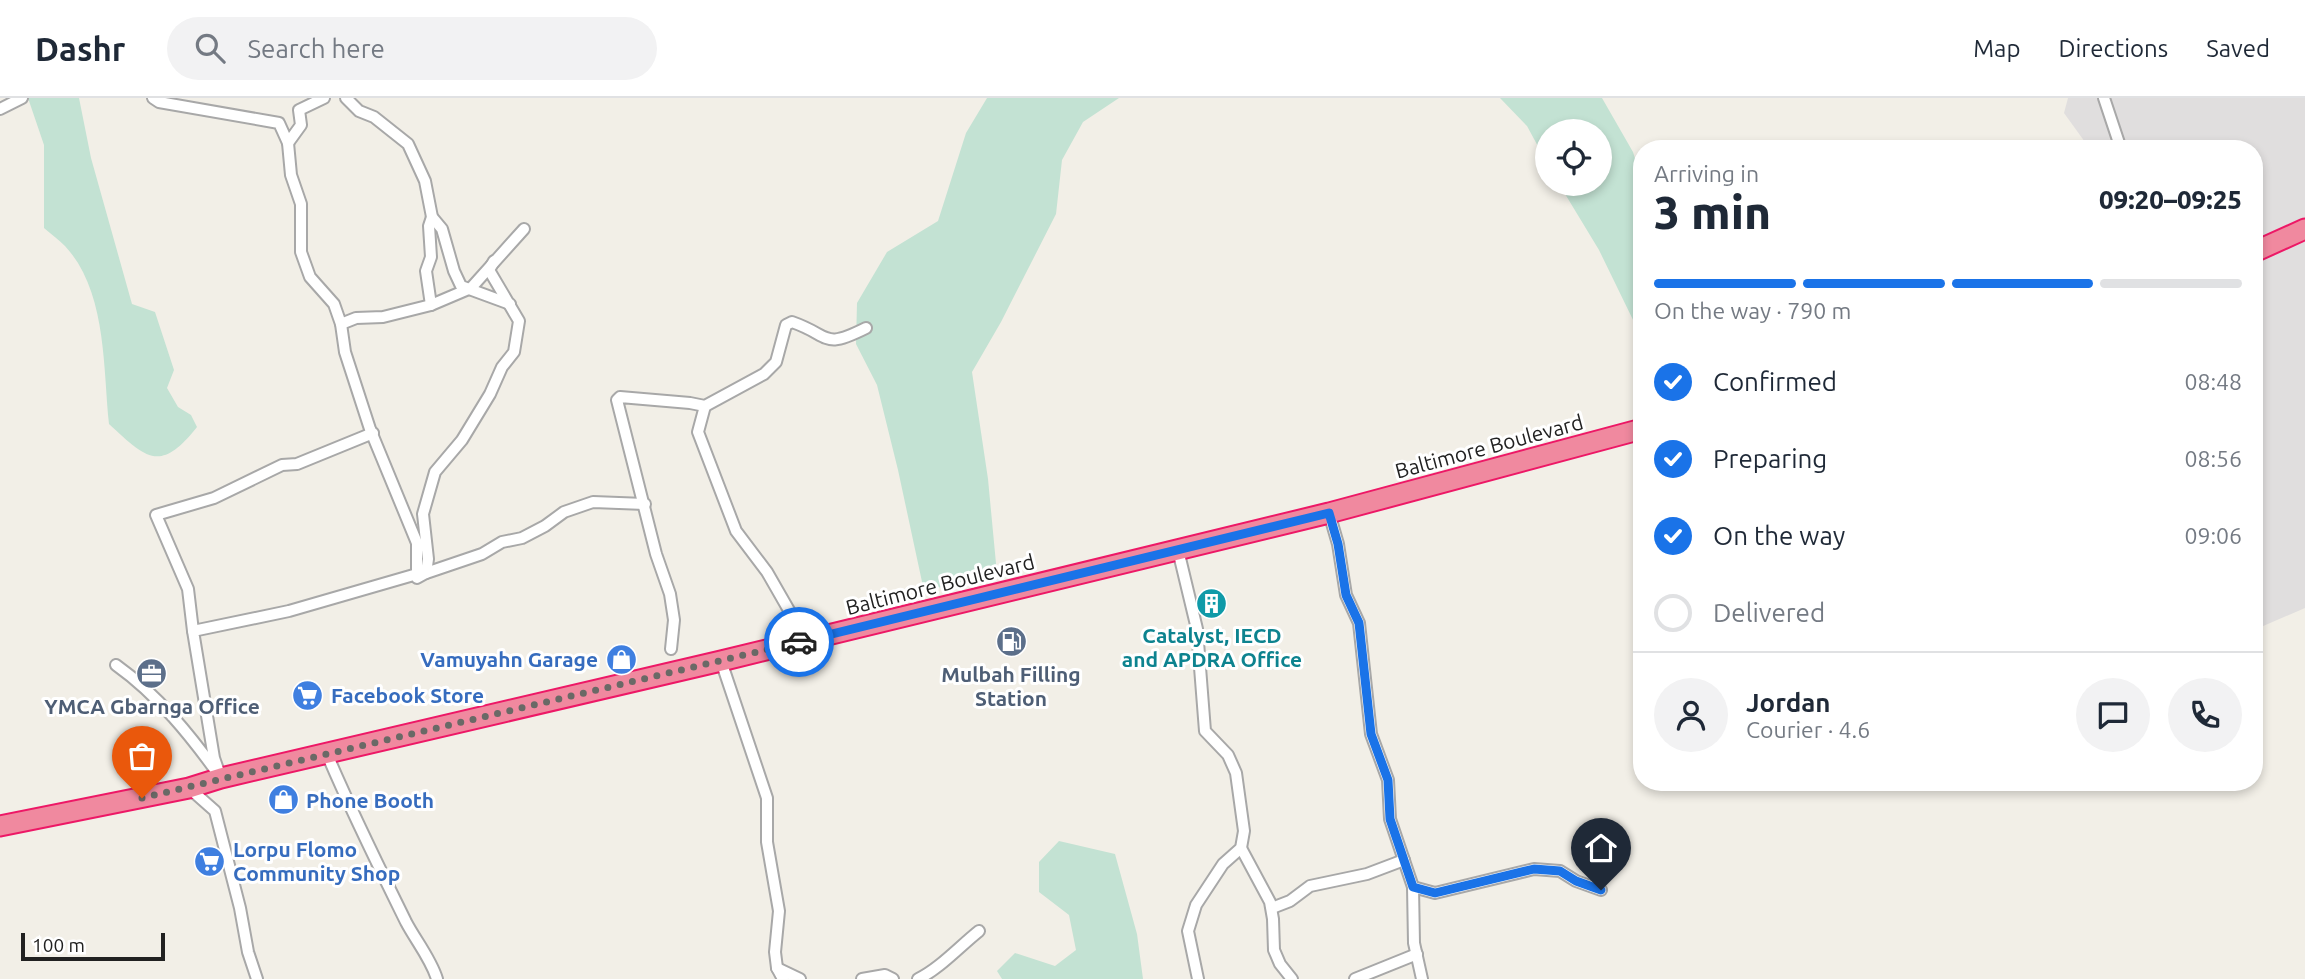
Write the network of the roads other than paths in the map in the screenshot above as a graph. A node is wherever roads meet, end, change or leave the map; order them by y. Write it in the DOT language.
graph roads {
  1 [pos="22,98"];
  2 [pos="153,98"];
  3 [pos="295,98"];
  4 [pos="324,98"];
  5 [pos="346,98"];
  6 [pos="2104,98"];
  7 [pos="0,109"];
  8 [pos="299,110"];
  9 [pos="2118,140"];
  10 [pos="288,143"];
  11 [pos="432,217"];
  12 [pos="524,229"];
  13 [pos="2305,229"];
  14 [pos="2263,248"];
  15 [pos="494,261"];
  16 [pos="471,288"];
  17 [pos="510,304"];
  18 [pos="430,305"];
  19 [pos="341,324"];
  20 [pos="866,328"];
  21 [pos="705,406"];
  22 [pos="1633,431"];
  23 [pos="373,433"];
  24 [pos="645,505"];
  25 [pos="1329,513"];
  26 [pos="1178,550"];
  27 [pos="421,573"];
  28 [pos="193,631"];
  29 [pos="806,640"];
  30 [pos="671,649"];
  31 [pos="720,661"];
  32 [pos="116,665"];
  33 [pos="327,754"];
  34 [pos="221,778"];
  35 [pos="189,788"];
  36 [pos="0,826"];
  37 [pos="1241,848"];
  38 [pos="1404,860"];
  39 [pos="1413,887"];
  40 [pos="1601,890"];
  41 [pos="1272,908"];
  42 [pos="979,931"];
  43 [pos="1417,954"];
  44 [pos="777,968"];
  45 [pos="257,979"];
  46 [pos="437,979"];
  47 [pos="783,979"];
  48 [pos="800,979"];
  49 [pos="862,979"];
  50 [pos="894,979"];
  51 [pos="918,979"];
  52 [pos="1198,979"];
  53 [pos="1292,979"];
  54 [pos="1355,979"];
  55 [pos="1422,979"];
  1 -- 7 [label="street"];
  2 -- 10 [label="street"];
  3 -- 8 [label="street"];
  4 -- 8 [label="street"];
  5 -- 11 [label="street"];
  6 -- 9 [label="street"];
  8 -- 10 [label="street"];
  10 -- 19 [label="street"];
  11 -- 16 [label="street"];
  11 -- 18 [label="street"];
  12 -- 15 [label="street"];
  13 -- 14 [label="highway"];
  15 -- 16 [label="street"];
  15 -- 17 [label="street"];
  16 -- 17 [label="street"];
  16 -- 18 [label="street"];
  17 -- 27 [label="street"];
  18 -- 19 [label="street"];
  19 -- 23 [label="street"];
  20 -- 21 [label="street"];
  21 -- 24 [label="street"];
  21 -- 29 [label="street"];
  22 -- 25 [label="highway, Baltimore Boulevard"];
  23 -- 27 [label="street"];
  23 -- 28 [label="street"];
  24 -- 27 [label="street"];
  24 -- 30 [label="street"];
  25 -- 26 [label="highway, Baltimore Boulevard"];
  25 -- 38 [label="street"];
  26 -- 29 [label="highway, Baltimore Boulevard"];
  26 -- 37 [label="street"];
  27 -- 28 [label="street"];
  28 -- 34 [label="street"];
  29 -- 31 [label="highway, Baltimore Boulevard"];
  31 -- 33 [label="highway, Baltimore Boulevard"];
  31 -- 44 [label="street"];
  32 -- 34 [label="street"];
  33 -- 34 [label="highway, Baltimore Boulevard"];
  33 -- 46 [label="street"];
  34 -- 35 [label="highway, Baltimore Boulevard"];
  35 -- 36 [label="highway, Baltimore Boulevard"];
  35 -- 45 [label="street"];
  37 -- 41 [label="street"];
  37 -- 52 [label="street"];
  38 -- 39 [label="street"];
  38 -- 41 [label="street"];
  39 -- 40 [label="street"];
  39 -- 43 [label="street"];
  41 -- 53 [label="street"];
  42 -- 51 [label="street"];
  43 -- 54 [label="street"];
  43 -- 55 [label="street"];
  44 -- 47 [label="street"];
  44 -- 48 [label="street"];
  49 -- 50 [label="street"];
}
